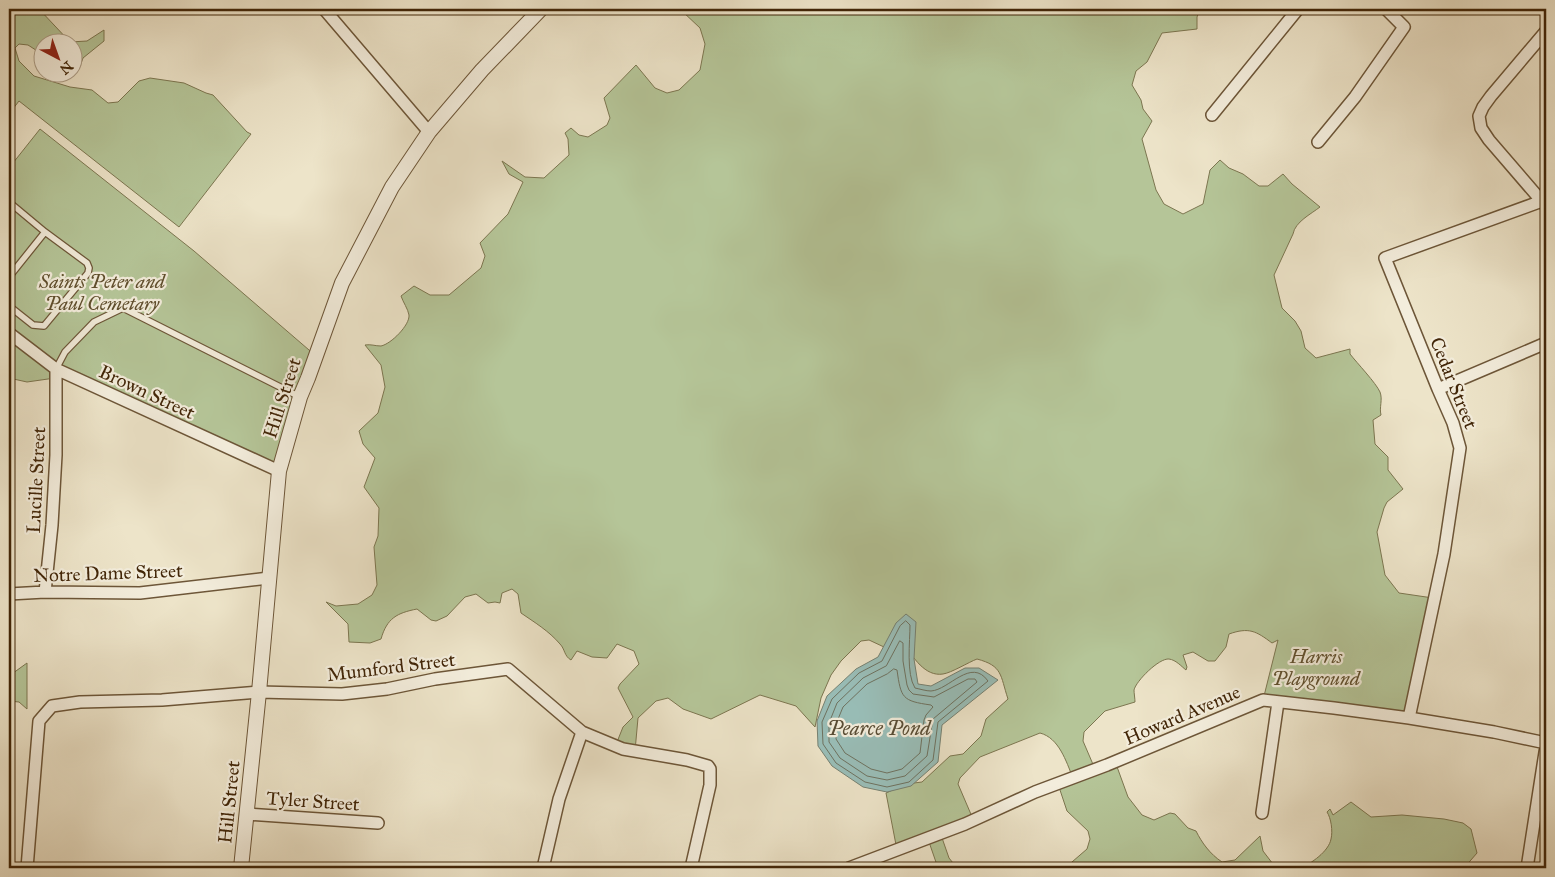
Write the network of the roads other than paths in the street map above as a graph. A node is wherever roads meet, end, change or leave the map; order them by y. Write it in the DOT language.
graph roads {
  1 [pos="324,9"];
  2 [pos="541,9"];
  3 [pos="1298,9"];
  4 [pos="1386,9"];
  5 [pos="1546,31"];
  6 [pos="1212,115"];
  7 [pos="429,132"];
  8 [pos="1318,142"];
  9 [pos="9,202"];
  10 [pos="1544,204"];
  11 [pos="45,232"];
  12 [pos="9,277"];
  13 [pos="9,306"];
  14 [pos="9,333"];
  15 [pos="1546,342"];
  16 [pos="56,369"];
  17 [pos="1438,389"];
  18 [pos="300,397"];
  19 [pos="279,471"];
  20 [pos="269,578"];
  21 [pos="45,592"];
  22 [pos="9,594"];
  23 [pos="259,692"];
  24 [pos="1278,702"];
  25 [pos="1408,718"];
  26 [pos="582,732"];
  27 [pos="1546,744"];
  28 [pos="1262,813"];
  29 [pos="247,814"];
  30 [pos="378,823"];
  31 [pos="27,868"];
  32 [pos="241,868"];
  33 [pos="543,868"];
  34 [pos="690,868"];
  35 [pos="849,868"];
  36 [pos="1527,868"];
  1 -- 7 [label="street"];
  2 -- 7 [label="street, Hill Street"];
  3 -- 6 [label="street"];
  4 -- 8 [label="street"];
  5 -- 10 [label="street"];
  7 -- 18 [label="street, Hill Street"];
  9 -- 11 [label="lane"];
  10 -- 17 [label="street, Cedar Street"];
  11 -- 12 [label="lane"];
  11 -- 13 [label="lane"];
  14 -- 16 [label="street, Brown Street"];
  15 -- 17 [label="street"];
  16 -- 18 [label="lane"];
  16 -- 19 [label="street, Brown Street"];
  16 -- 21 [label="street, Lucille Street"];
  17 -- 25 [label="street, Cedar Street"];
  18 -- 19 [label="street, Hill Street"];
  19 -- 20 [label="street, Hill Street"];
  20 -- 21 [label="street, Notre Dame Street"];
  20 -- 23 [label="street, Hill Street"];
  21 -- 22 [label="street, Notre Dame Street"];
  23 -- 26 [label="street, Mumford Street"];
  23 -- 29 [label="street, Hill Street"];
  23 -- 31 [label="street, Mumford Street"];
  24 -- 25 [label="street, Howard Avenue"];
  24 -- 28 [label="street"];
  24 -- 35 [label="street, Howard Avenue"];
  25 -- 27 [label="street, Howard Avenue"];
  26 -- 33 [label="street"];
  26 -- 34 [label="street, Mumford Street"];
  27 -- 36 [label="street"];
  29 -- 30 [label="street, Tyler Street"];
  29 -- 32 [label="street, Hill Street"];
}
